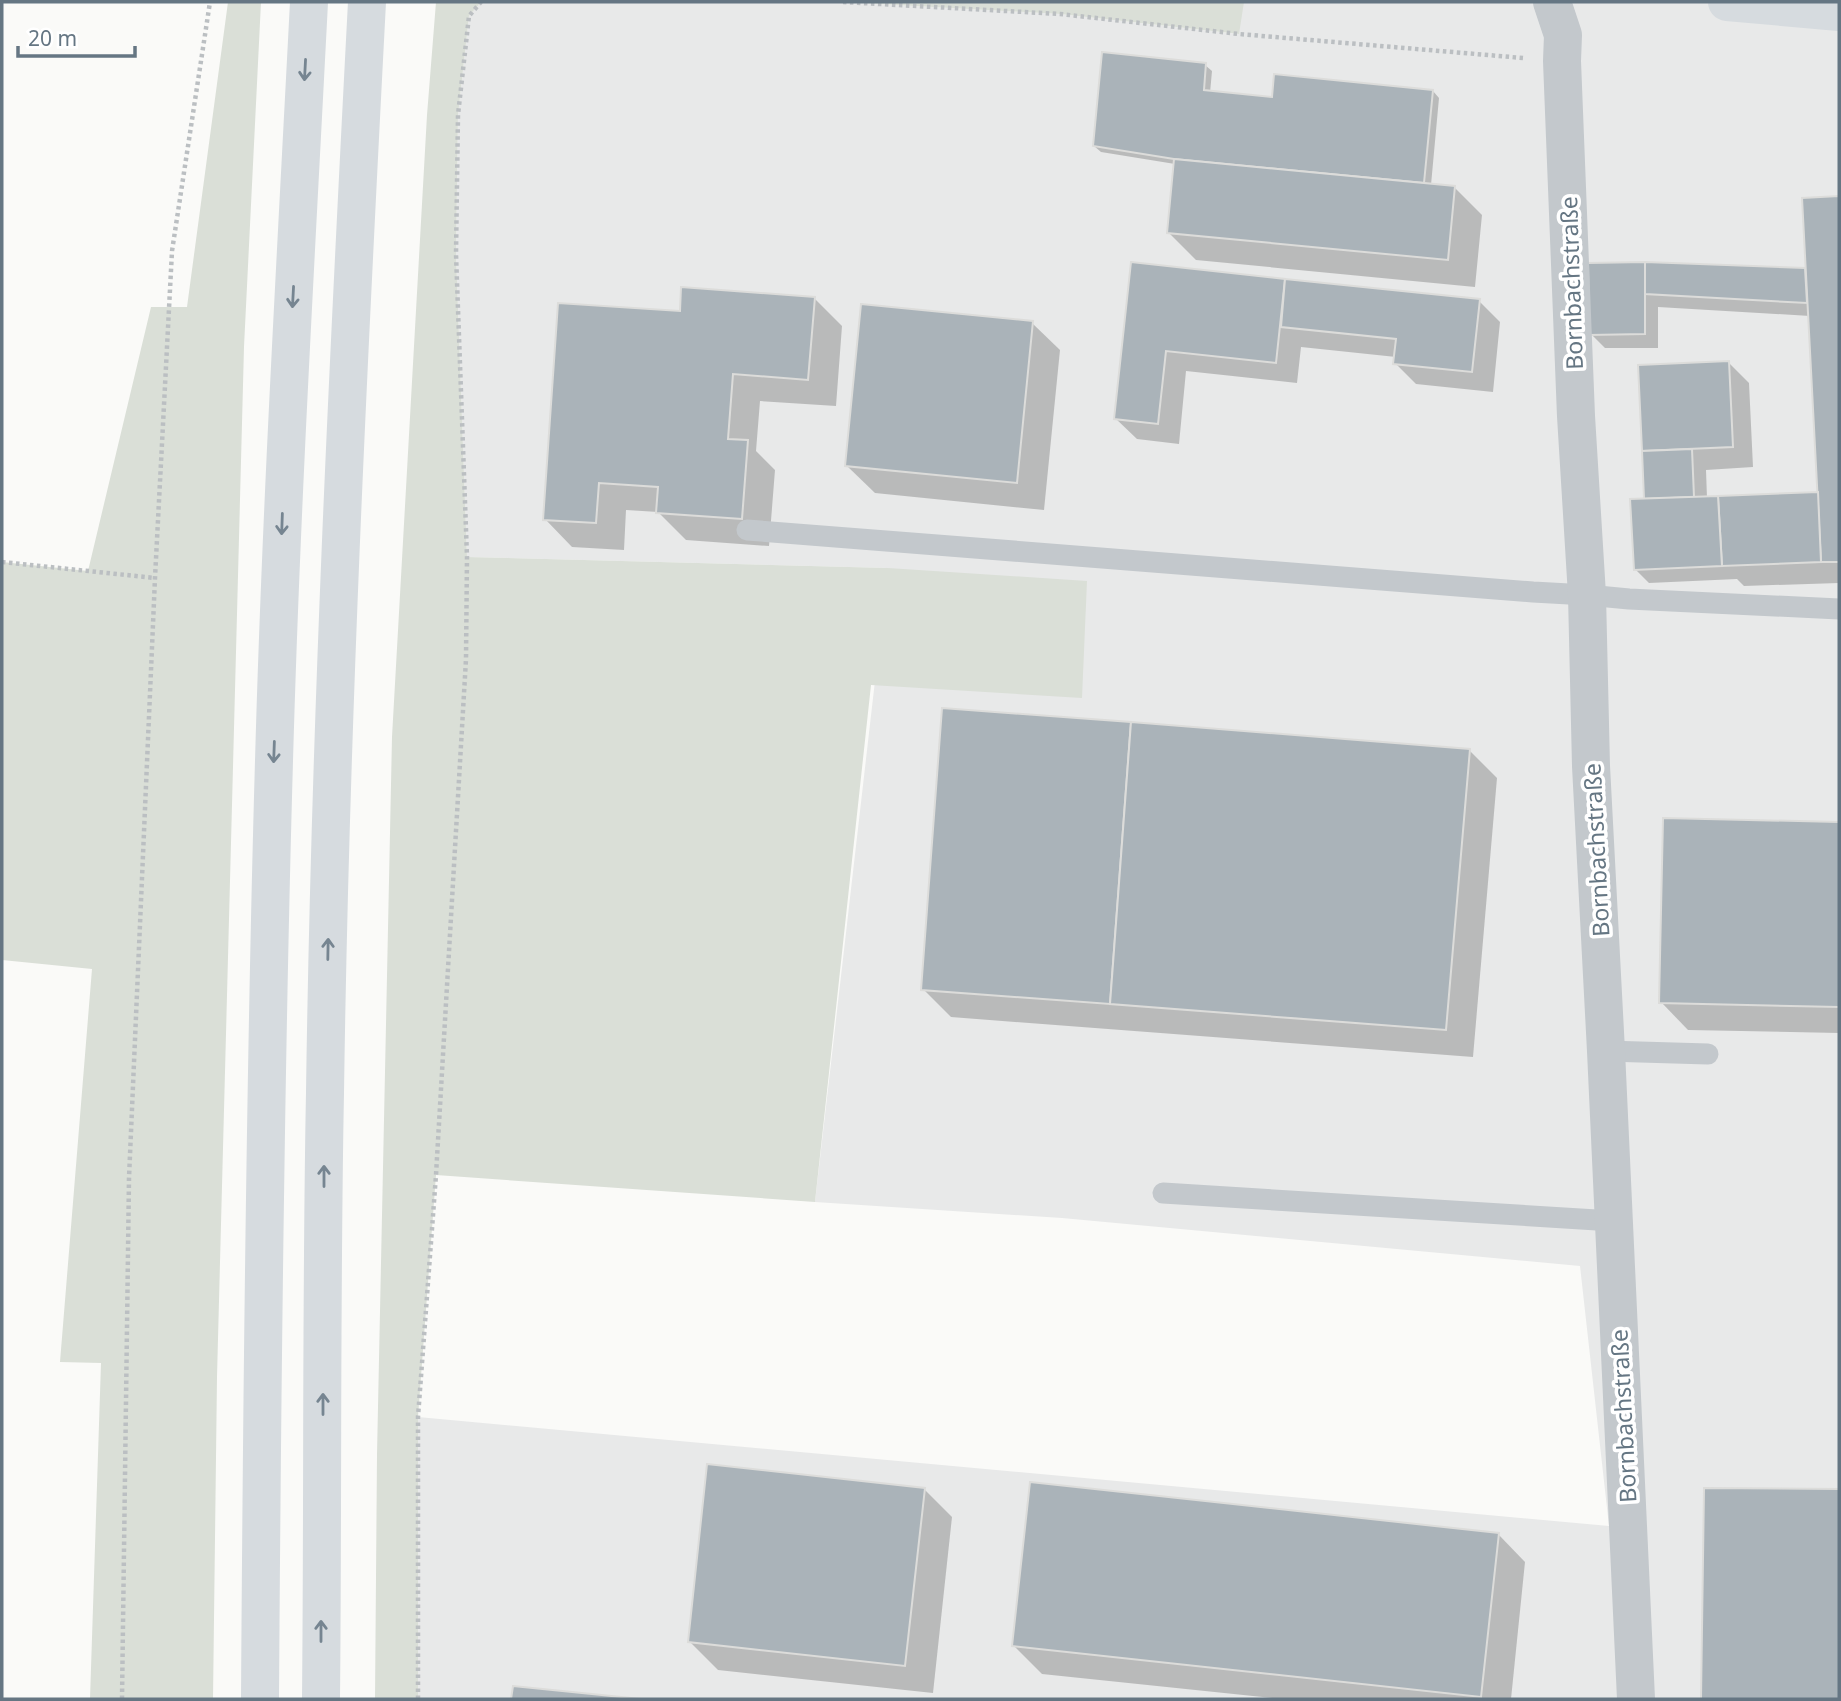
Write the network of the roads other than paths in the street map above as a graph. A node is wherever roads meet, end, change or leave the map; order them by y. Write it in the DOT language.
graph roads {
  1 [pos="309,2"];
  2 [pos="367,2"];
  3 [pos="1552,2"];
  4 [pos="1727,2"];
  5 [pos="1839,12"];
  6 [pos="747,530"];
  7 [pos="1587,594"];
  8 [pos="1839,609"];
  9 [pos="1606,1051"];
  10 [pos="1708,1054"];
  11 [pos="1163,1193"];
  12 [pos="1613,1221"];
  13 [pos="260,1699"];
  14 [pos="321,1699"];
  15 [pos="1636,1699"];
  1 -- 13 [label="main road, one-way"];
  14 -- 2 [label="main road, one-way"];
  3 -- 7 [label="street, Bornbachstraße"];
  4 -- 5 [label="main road"];
  6 -- 7 [label="lane"];
  7 -- 8 [label="lane"];
  7 -- 9 [label="street, Bornbachstraße"];
  9 -- 10 [label="lane"];
  9 -- 12 [label="street, Bornbachstraße"];
  11 -- 12 [label="lane"];
  12 -- 15 [label="street, Bornbachstraße"];
}
